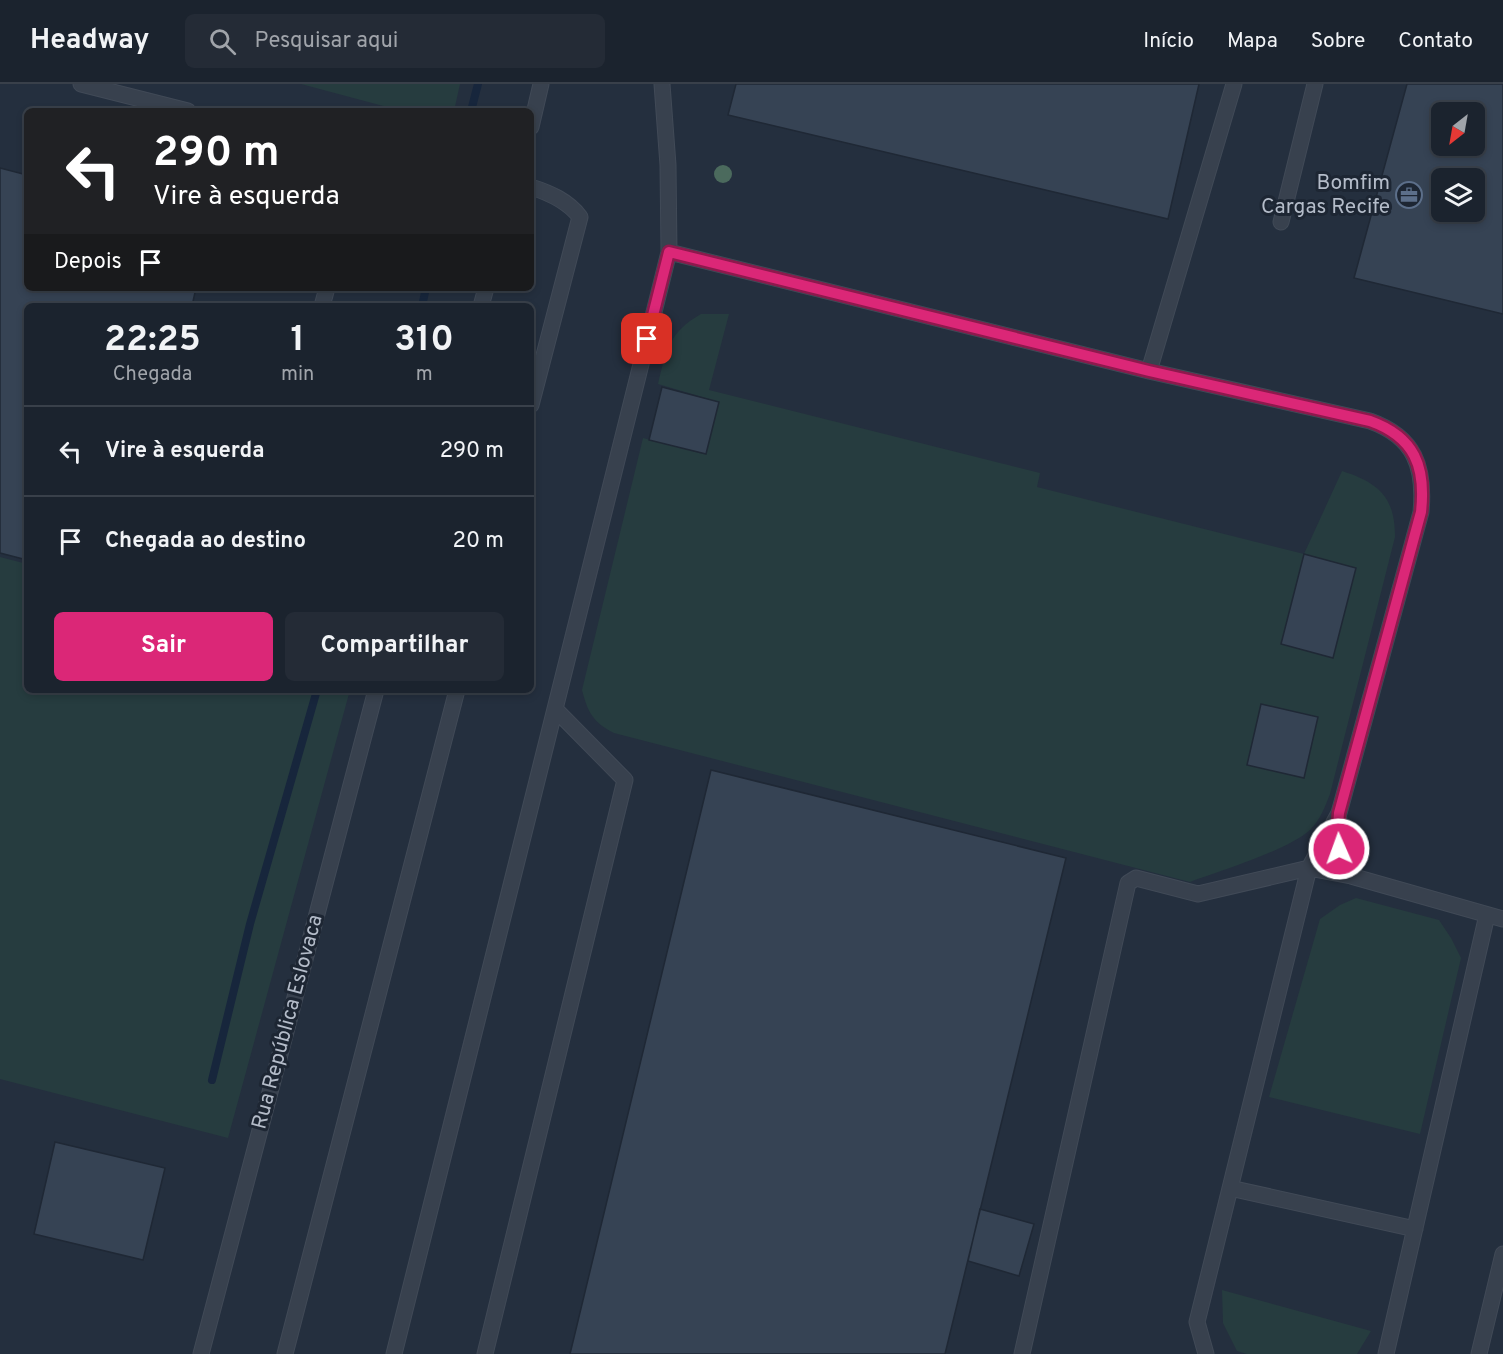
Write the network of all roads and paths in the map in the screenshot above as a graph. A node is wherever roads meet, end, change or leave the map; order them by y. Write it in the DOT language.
graph roads {
  1 [pos="81,84"];
  2 [pos="542,84"];
  3 [pos="662,84"];
  4 [pos="1234,84"];
  5 [pos="1315,84"];
  6 [pos="176,108"];
  7 [pos="534,115"];
  8 [pos="534,188"];
  9 [pos="1281,222"];
  10 [pos="669,252"];
  11 [pos="1149,371"];
  12 [pos="534,393"];
  13 [pos="375,693"];
  14 [pos="456,693"];
  15 [pos="555,709"];
  16 [pos="1339,813"];
  17 [pos="1309,867"];
  18 [pos="1351,876"];
  19 [pos="1487,915"];
  20 [pos="1503,919"];
  21 [pos="1230,1188"];
  22 [pos="1415,1229"];
  23 [pos="1503,1254"];
  24 [pos="201,1354"];
  25 [pos="285,1354"];
  26 [pos="394,1354"];
  27 [pos="485,1354"];
  28 [pos="1022,1354"];
  29 [pos="1206,1354"];
  30 [pos="1386,1354"];
  31 [pos="1479,1354"];
  1 -- 6 [label="lane"];
  2 -- 7 [label="lane"];
  3 -- 10 [label="lane"];
  4 -- 11 [label="lane"];
  5 -- 9 [label="lane"];
  8 -- 12 [label="lane"];
  10 -- 11 [label="lane"];
  10 -- 15 [label="lane"];
  11 -- 16 [label="lane"];
  13 -- 24 [label="lane, Rua República Eslovaca"];
  14 -- 25 [label="lane"];
  15 -- 26 [label="lane"];
  15 -- 27 [label="lane"];
  16 -- 17 [label="lane"];
  16 -- 18 [label="lane"];
  17 -- 18 [label="lane"];
  17 -- 21 [label="lane"];
  17 -- 28 [label="lane"];
  18 -- 19 [label="lane"];
  19 -- 20 [label="lane"];
  19 -- 22 [label="lane"];
  21 -- 22 [label="lane"];
  21 -- 29 [label="lane"];
  22 -- 30 [label="lane"];
  23 -- 31 [label="lane"];
}
